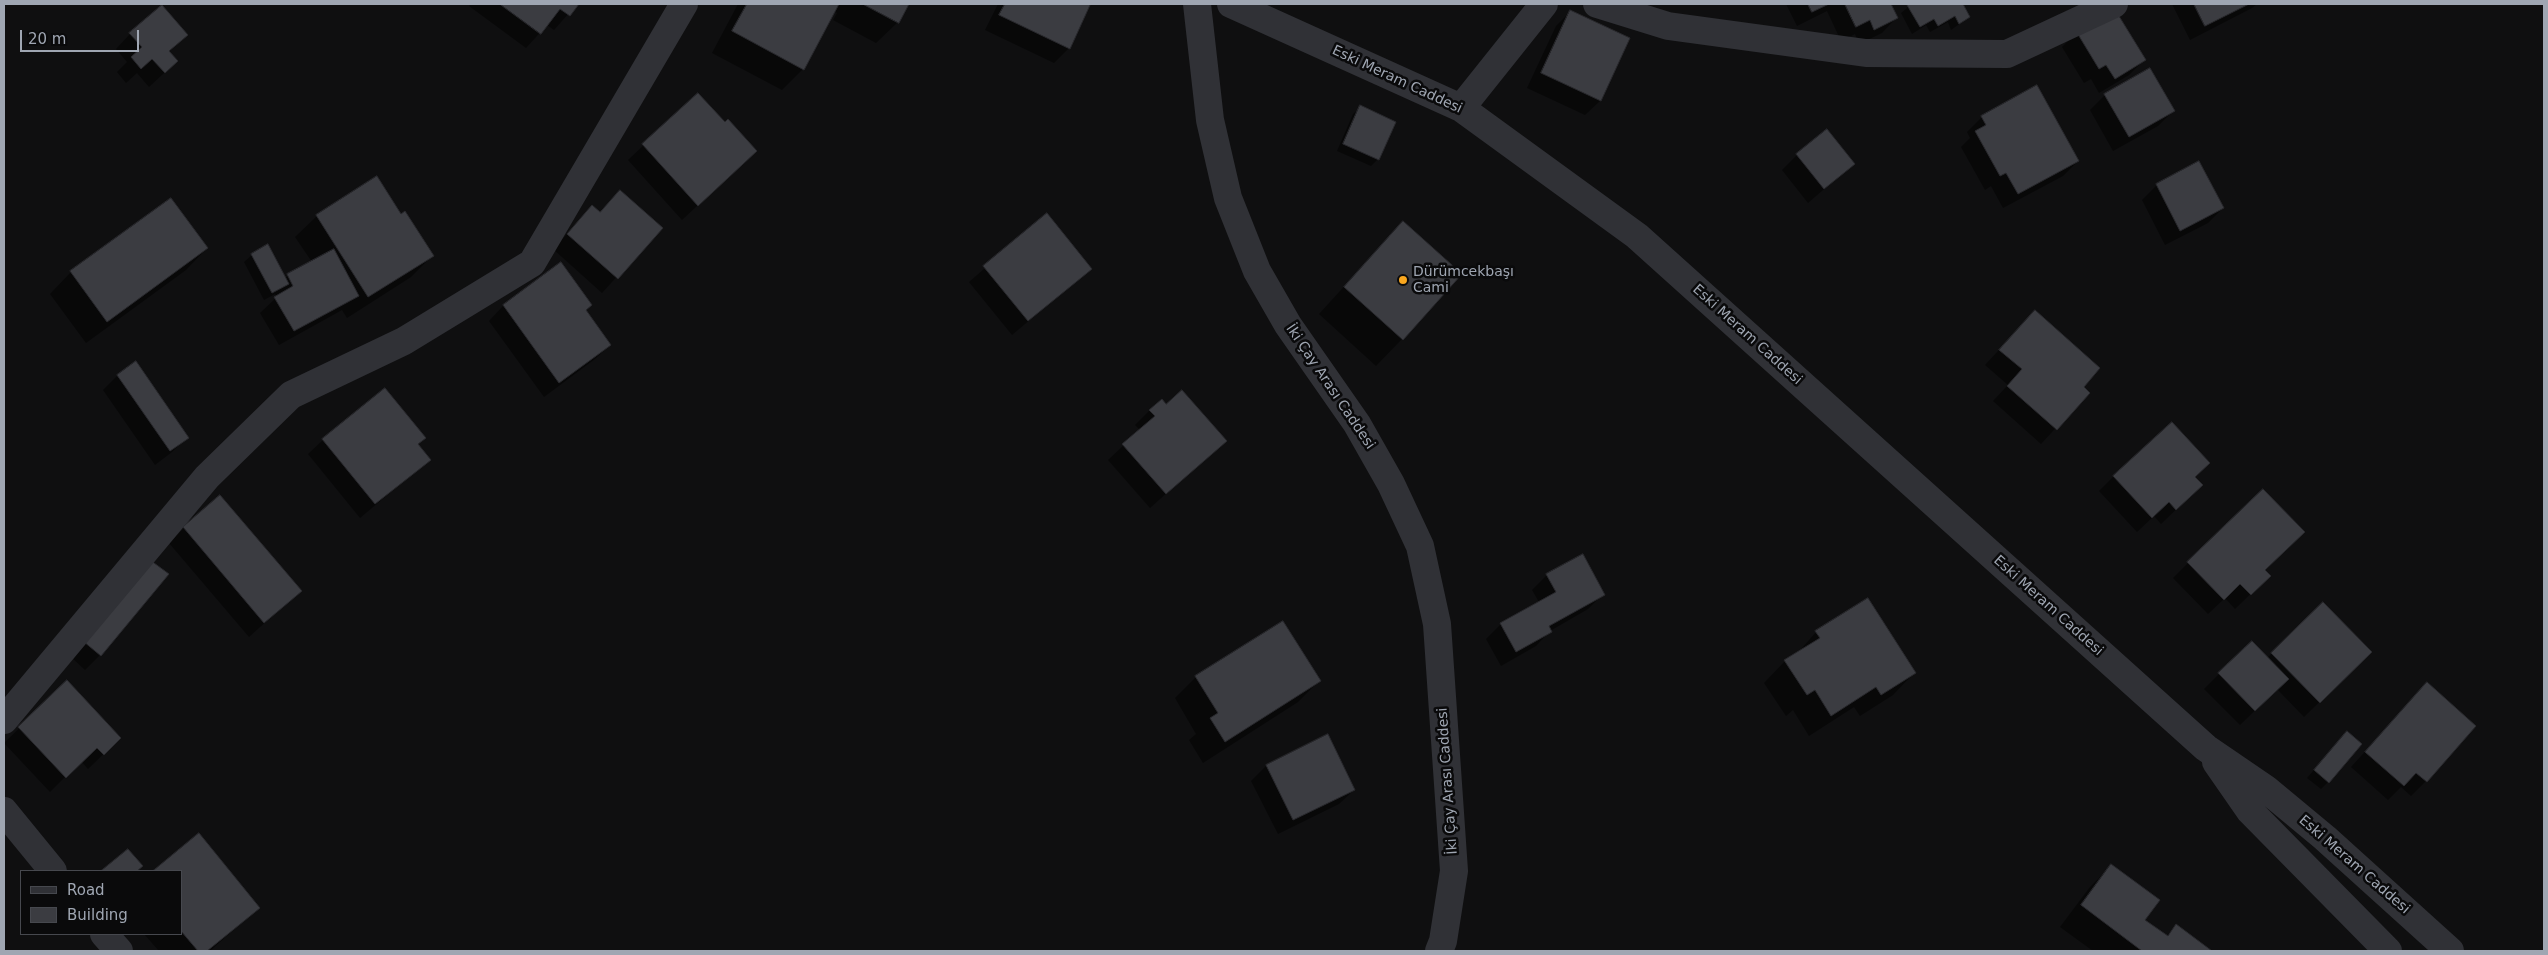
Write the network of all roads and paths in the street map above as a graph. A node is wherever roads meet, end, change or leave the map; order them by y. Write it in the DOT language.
graph roads {
  1 [pos="684,4"];
  2 [pos="1197,4"];
  3 [pos="1231,4"];
  4 [pos="1544,4"];
  5 [pos="1597,4"];
  6 [pos="2114,4"];
  7 [pos="1461,108"];
  8 [pos="4,720"];
  9 [pos="2206,748"];
  10 [pos="4,811"];
  11 [pos="52,870"];
  12 [pos="105,935"];
  13 [pos="118,951"];
  14 [pos="1439,951"];
  15 [pos="2388,951"];
  16 [pos="2450,951"];
  1 -- 8 [label="street"];
  2 -- 14 [label="street, İki Çay Arası Caddesi"];
  3 -- 7 [label="street, Eski Meram Caddesi"];
  4 -- 7 [label="street"];
  5 -- 6 [label="street"];
  7 -- 9 [label="street, Eski Meram Caddesi"];
  9 -- 15 [label="street, Eski Meram Caddesi"];
  9 -- 16 [label="street, Eski Meram Caddesi"];
  10 -- 11 [label="street"];
  12 -- 13 [label="street"];
}
